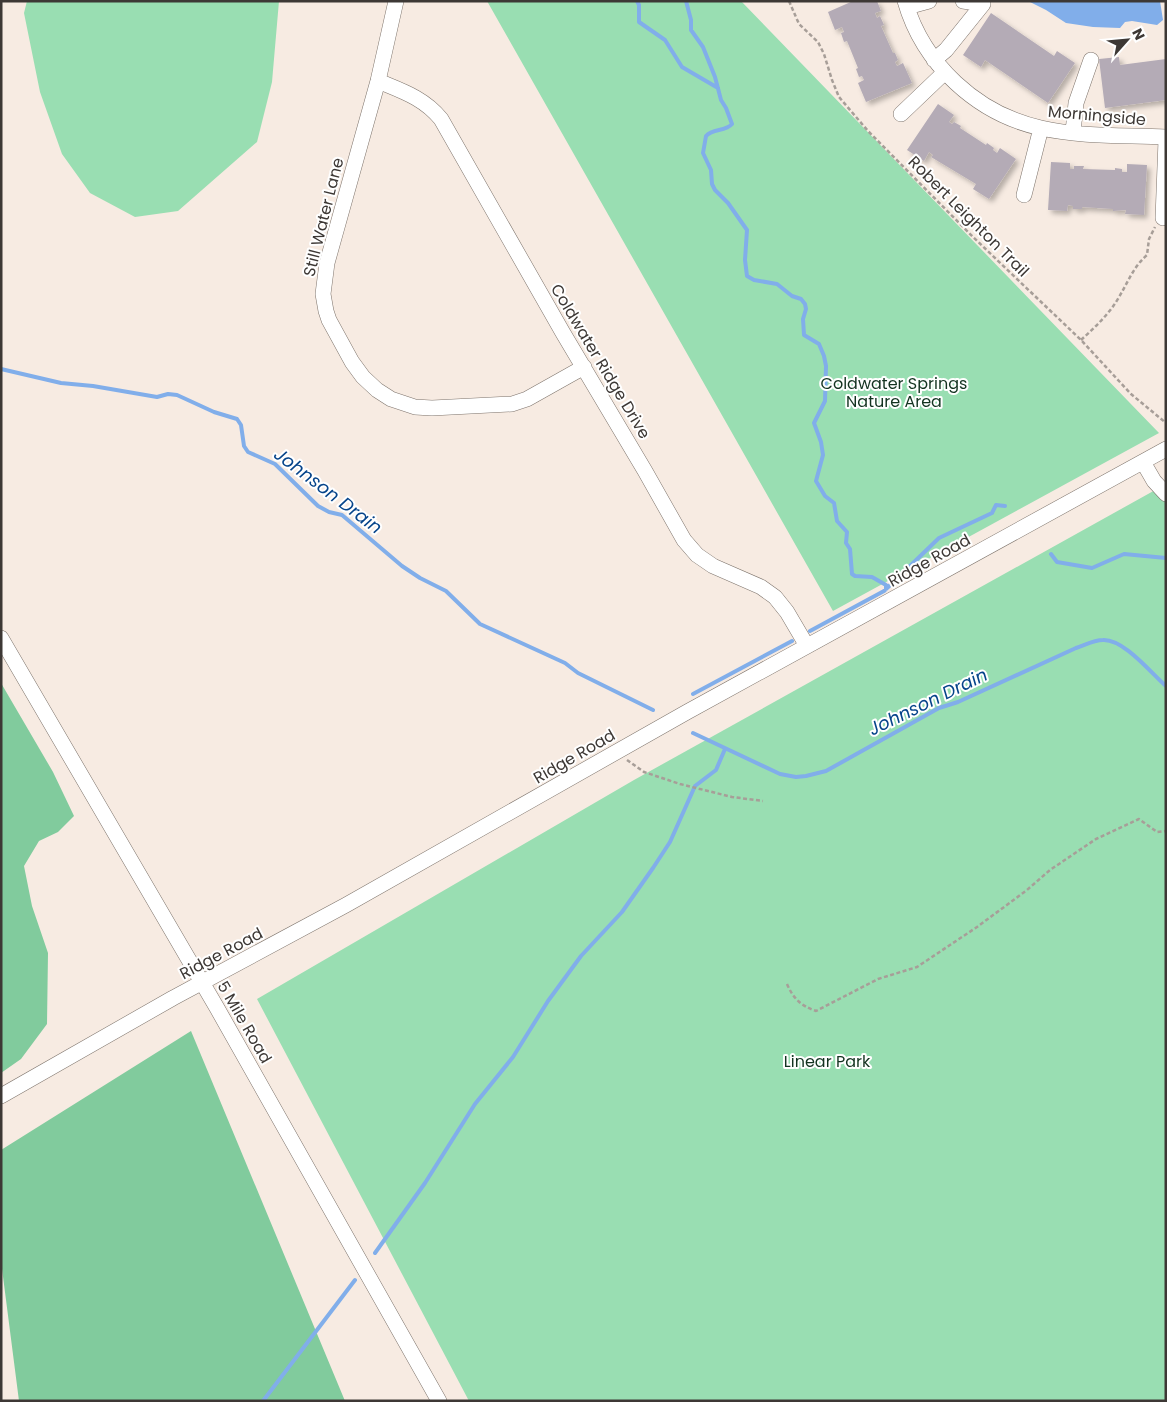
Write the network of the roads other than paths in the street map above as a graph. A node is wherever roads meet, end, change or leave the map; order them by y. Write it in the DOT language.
graph roads {
  1 [pos="396,1"];
  2 [pos="929,1"];
  3 [pos="963,1"];
  4 [pos="906,4"];
  5 [pos="934,60"];
  6 [pos="1091,60"];
  7 [pos="945,72"];
  8 [pos="378,81"];
  9 [pos="901,114"];
  10 [pos="1041,128"];
  11 [pos="1074,132"];
  12 [pos="1166,139"];
  13 [pos="1024,195"];
  14 [pos="1163,218"];
  15 [pos="584,367"];
  16 [pos="1166,449"];
  17 [pos="1143,462"];
  18 [pos="1166,494"];
  19 [pos="1,638"];
  20 [pos="807,646"];
  21 [pos="202,983"];
  22 [pos="1,1096"];
  23 [pos="439,1401"];
  1 -- 8 [label="street, Still Water Lane"];
  2 -- 4 [label="street"];
  3 -- 5 [label="street"];
  4 -- 5 [label="street, Morningside"];
  5 -- 7 [label="street, Morningside"];
  6 -- 11 [label="street"];
  7 -- 9 [label="street"];
  7 -- 10 [label="street, Morningside"];
  8 -- 15 [label="street, Coldwater Ridge Drive"];
  8 -- 15 [label="street, Still Water Lane"];
  10 -- 11 [label="street, Morningside"];
  10 -- 13 [label="street"];
  11 -- 12 [label="street, Morningside"];
  12 -- 14 [label="street"];
  15 -- 20 [label="street, Coldwater Ridge Drive"];
  16 -- 17 [label="street, Ridge Road"];
  17 -- 18 [label="street"];
  17 -- 20 [label="street, Ridge Road"];
  19 -- 21 [label="street, 5 Mile Road"];
  20 -- 21 [label="street, Ridge Road"];
  21 -- 22 [label="street, Ridge Road"];
  21 -- 23 [label="street, 5 Mile Road"];
}
